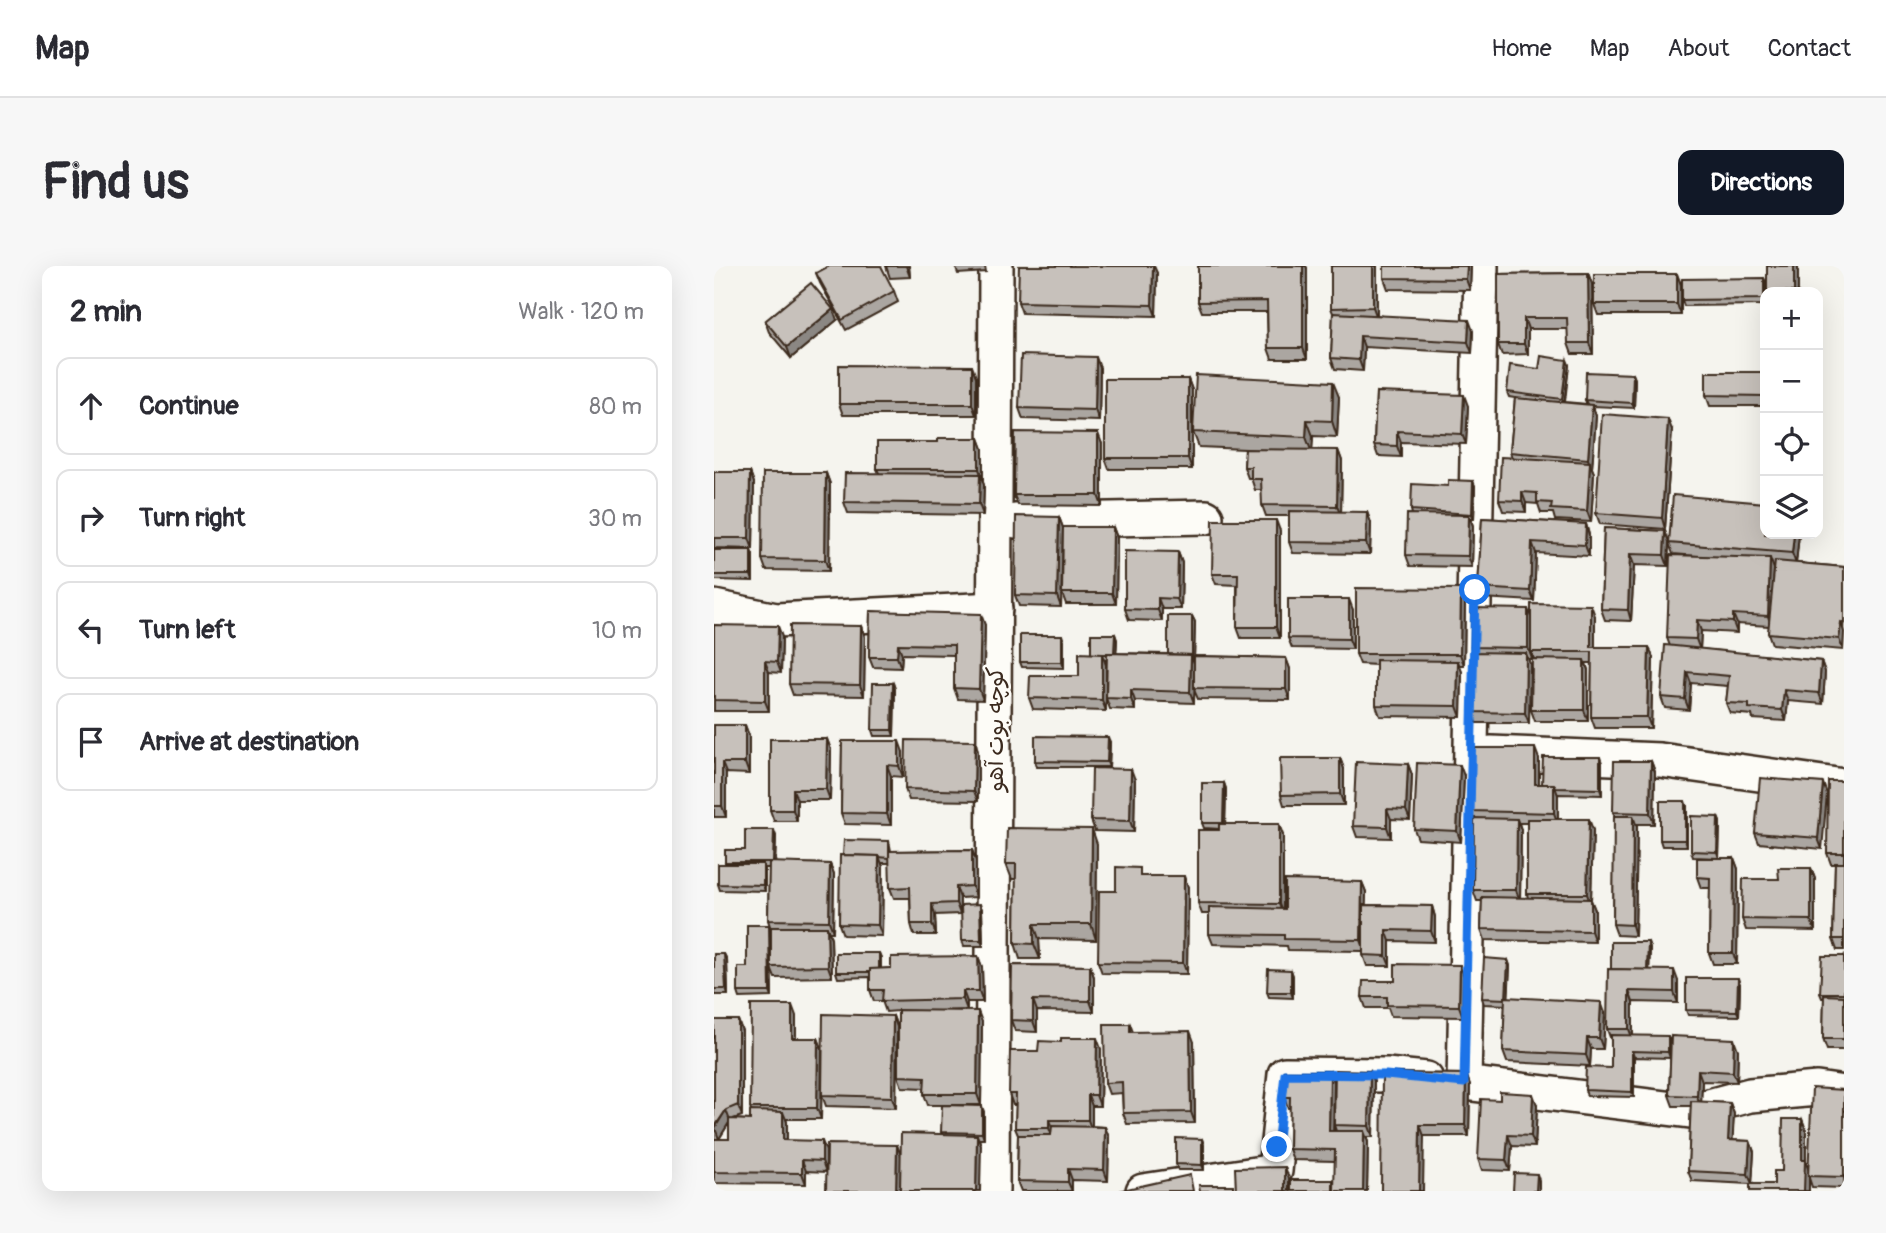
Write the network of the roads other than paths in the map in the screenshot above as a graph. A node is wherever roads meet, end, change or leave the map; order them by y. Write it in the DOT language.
graph roads {
  1 [pos="996,266"];
  2 [pos="1481,266"];
  3 [pos="1206,517"];
  4 [pos="995,522"];
  5 [pos="714,607"];
  6 [pos="995,609"];
  7 [pos="1471,752"];
  8 [pos="1844,786"];
  9 [pos="1464,1083"];
  10 [pos="1844,1093"];
  11 [pos="992,1191"];
  12 [pos="1143,1191"];
  1 -- 4 [label="street, کوچه بوت آهو"];
  2 -- 7 [label="street"];
  3 -- 4 [label="street"];
  4 -- 6 [label="street, کوچه بوت آهو"];
  5 -- 6 [label="street"];
  6 -- 11 [label="street, کوچه بوت آهو"];
  7 -- 8 [label="street"];
  7 -- 9 [label="street"];
  9 -- 10 [label="street"];
  9 -- 12 [label="street"];
}
